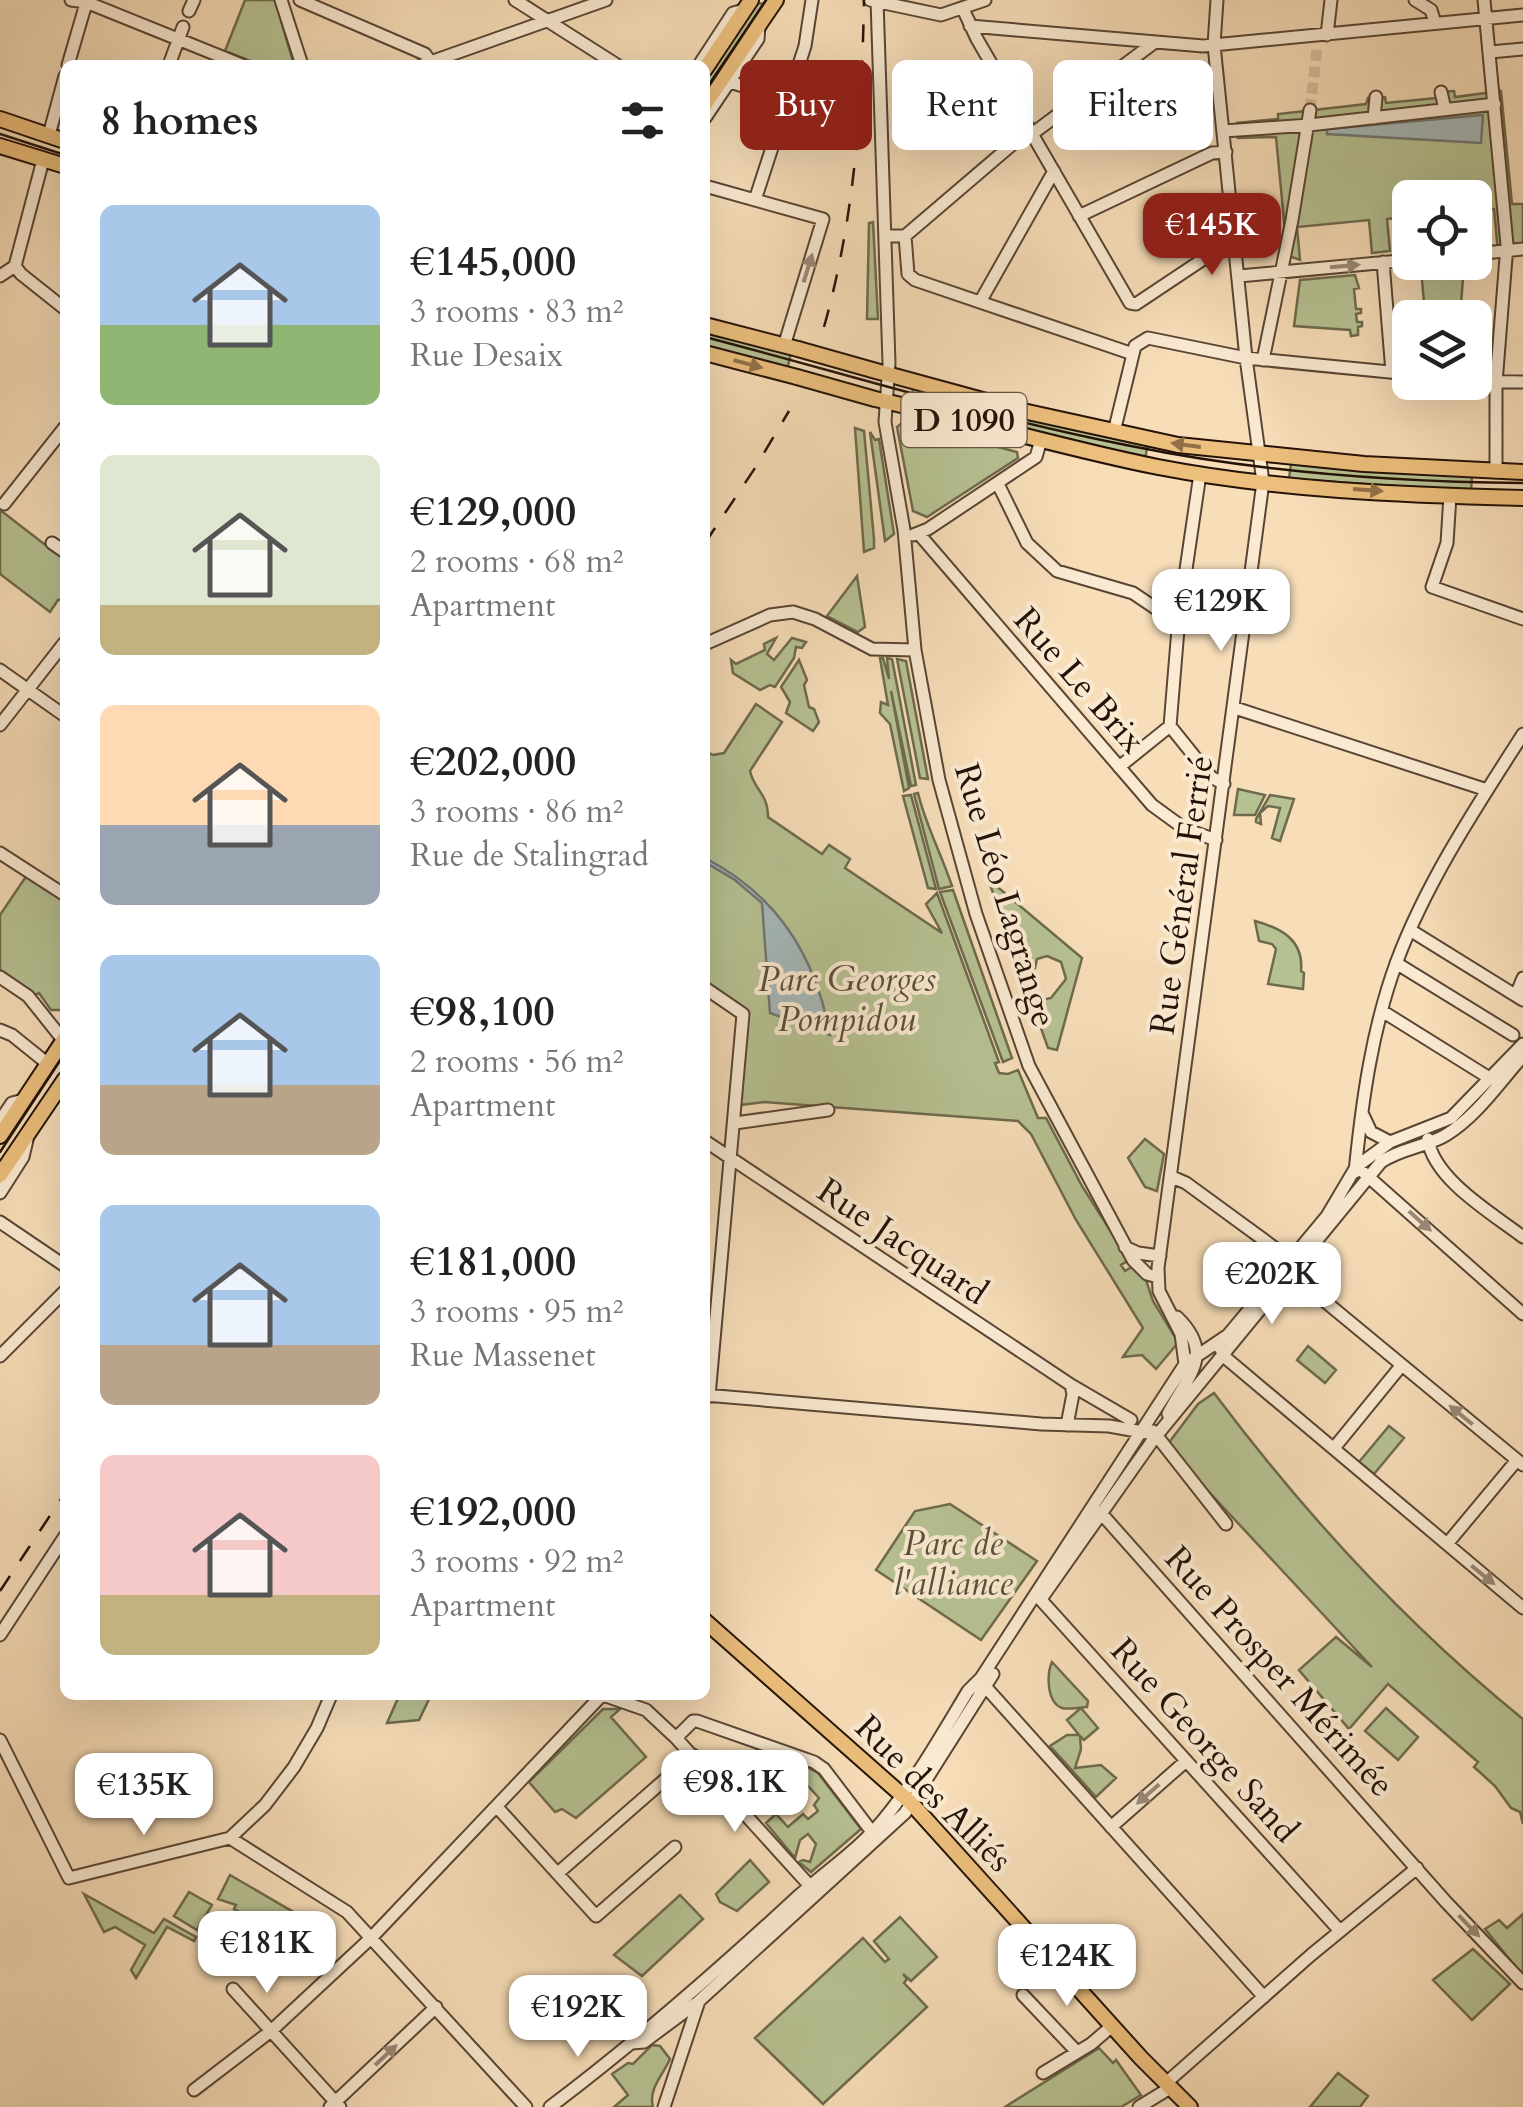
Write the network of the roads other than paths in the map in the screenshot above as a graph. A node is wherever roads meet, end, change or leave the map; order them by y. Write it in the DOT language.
graph roads {
  1 [pos="71,0"];
  2 [pos="281,0"];
  3 [pos="300,0"];
  4 [pos="515,0"];
  5 [pos="606,0"];
  6 [pos="776,0"];
  7 [pos="812,0"];
  8 [pos="874,0"];
  9 [pos="985,0"];
  10 [pos="1216,0"];
  11 [pos="1331,0"];
  12 [pos="1416,0"];
  13 [pos="1484,0"];
  14 [pos="86,1"];
  15 [pos="748,5"];
  16 [pos="963,9"];
  17 [pos="1523,15"];
  18 [pos="548,18"];
  19 [pos="1486,19"];
  20 [pos="1435,23"];
  21 [pos="760,26"];
  22 [pos="970,26"];
  23 [pos="180,34"];
  24 [pos="1321,40"];
  25 [pos="1156,42"];
  26 [pos="1214,44"];
  27 [pos="1523,49"];
  28 [pos="1490,52"];
  29 [pos="452,59"];
  30 [pos="69,60"];
  31 [pos="171,60"];
  32 [pos="232,60"];
  33 [pos="300,60"];
  34 [pos="425,60"];
  35 [pos="604,60"];
  36 [pos="702,60"];
  37 [pos="801,60"];
  38 [pos="989,60"];
  39 [pos="710,62"];
  40 [pos="730,82"];
  41 [pos="740,85"];
  42 [pos="1441,92"];
  43 [pos="60,93"];
  44 [pos="710,97"];
  45 [pos="1376,97"];
  46 [pos="1495,104"];
  47 [pos="1310,110"];
  48 [pos="1446,110"];
  49 [pos="710,111"];
  50 [pos="1374,118"];
  51 [pos="0,119"];
  52 [pos="1309,125"];
  53 [pos="1033,130"];
  54 [pos="1224,131"];
  55 [pos="48,135"];
  56 [pos="1033,137"];
  57 [pos="60,139"];
  58 [pos="0,146"];
  59 [pos="771,150"];
  60 [pos="1009,150"];
  61 [pos="1226,152"];
  62 [pos="43,160"];
  63 [pos="60,165"];
  64 [pos="1054,171"];
  65 [pos="710,187"];
  66 [pos="754,200"];
  67 [pos="1079,216"];
  68 [pos="885,236"];
  69 [pos="906,236"];
  70 [pos="1236,249"];
  71 [pos="1523,250"];
  72 [pos="1505,251"];
  73 [pos="1492,252"];
  74 [pos="1392,261"];
  75 [pos="1384,262"];
  76 [pos="15,266"];
  77 [pos="1281,272"];
  78 [pos="0,276"];
  79 [pos="1239,276"];
  80 [pos="980,302"];
  81 [pos="60,305"];
  82 [pos="710,327"];
  83 [pos="791,348"];
  84 [pos="710,354"];
  85 [pos="1133,354"];
  86 [pos="1246,358"];
  87 [pos="1262,360"];
  88 [pos="883,372"];
  89 [pos="1392,372"];
  90 [pos="1523,382"];
  91 [pos="1492,383"];
  92 [pos="1496,383"];
  93 [pos="881,400"];
  94 [pos="1114,432"];
  95 [pos="60,433"];
  96 [pos="1041,440"];
  97 [pos="1258,454"];
  98 [pos="1496,472"];
  99 [pos="1523,472"];
  100 [pos="1200,474"];
  101 [pos="1264,482"];
  102 [pos="998,484"];
  103 [pos="1450,496"];
  104 [pos="1523,498"];
  105 [pos="4,504"];
  106 [pos="918,534"];
  107 [pos="904,537"];
  108 [pos="52,543"];
  109 [pos="60,549"];
  110 [pos="1179,617"];
  111 [pos="1523,618"];
  112 [pos="710,642"];
  113 [pos="60,648"];
  114 [pos="916,650"];
  115 [pos="0,670"];
  116 [pos="28,690"];
  117 [pos="1235,708"];
  118 [pos="60,712"];
  119 [pos="0,725"];
  120 [pos="1170,726"];
  121 [pos="1523,734"];
  122 [pos="1120,766"];
  123 [pos="1224,784"];
  124 [pos="1487,790"];
  125 [pos="1216,840"];
  126 [pos="0,853"];
  127 [pos="60,892"];
  128 [pos="1410,930"];
  129 [pos="1396,963"];
  130 [pos="0,977"];
  131 [pos="1523,978"];
  132 [pos="710,991"];
  133 [pos="1519,997"];
  134 [pos="1382,1011"];
  135 [pos="0,1030"];
  136 [pos="60,1034"];
  137 [pos="1518,1039"];
  138 [pos="60,1047"];
  139 [pos="1523,1056"];
  140 [pos="48,1064"];
  141 [pos="60,1075"];
  142 [pos="1491,1079"];
  143 [pos="60,1088"];
  144 [pos="24,1100"];
  145 [pos="828,1110"];
  146 [pos="1362,1112"];
  147 [pos="0,1121"];
  148 [pos="736,1124"];
  149 [pos="0,1136"];
  150 [pos="28,1136"];
  151 [pos="1427,1136"];
  152 [pos="1390,1142"];
  153 [pos="710,1144"];
  154 [pos="731,1158"];
  155 [pos="1356,1167"];
  156 [pos="0,1174"];
  157 [pos="1172,1177"];
  158 [pos="1369,1177"];
  159 [pos="0,1193"];
  160 [pos="1349,1200"];
  161 [pos="0,1222"];
  162 [pos="1523,1237"];
  163 [pos="1125,1247"];
  164 [pos="1160,1256"];
  165 [pos="60,1263"];
  166 [pos="1291,1266"];
  167 [pos="1158,1277"];
  168 [pos="60,1296"];
  169 [pos="1172,1312"];
  170 [pos="1523,1314"];
  171 [pos="1190,1330"];
  172 [pos="1223,1345"];
  173 [pos="0,1355"];
  174 [pos="1198,1356"];
  175 [pos="1185,1364"];
  176 [pos="710,1366"];
  177 [pos="1401,1366"];
  178 [pos="1071,1386"];
  179 [pos="710,1396"];
  180 [pos="1131,1420"];
  181 [pos="1068,1425"];
  182 [pos="1109,1426"];
  183 [pos="1146,1427"];
  184 [pos="1157,1436"];
  185 [pos="1334,1448"];
  186 [pos="1520,1463"];
  187 [pos="1100,1512"];
  188 [pos="1226,1524"];
  189 [pos="60,1544"];
  190 [pos="1447,1544"];
  191 [pos="1044,1581"];
  192 [pos="1041,1600"];
  193 [pos="1523,1608"];
  194 [pos="710,1625"];
  195 [pos="0,1635"];
  196 [pos="982,1682"];
  197 [pos="329,1700"];
  198 [pos="597,1700"];
  199 [pos="617,1700"];
  200 [pos="676,1738"];
  201 [pos="0,1740"];
  202 [pos="692,1755"];
  203 [pos="1186,1761"];
  204 [pos="907,1799"];
  205 [pos="498,1807"];
  206 [pos="1111,1827"];
  207 [pos="872,1832"];
  208 [pos="230,1838"];
  209 [pos="675,1847"];
  210 [pos="1417,1868"];
  211 [pos="558,1873"];
  212 [pos="810,1886"];
  213 [pos="1340,1931"];
  214 [pos="372,1937"];
  215 [pos="1523,1983"];
  216 [pos="233,1989"];
  217 [pos="1023,1994"];
  218 [pos="695,1997"];
  219 [pos="1264,1997"];
  220 [pos="436,2007"];
  221 [pos="682,2015"];
  222 [pos="1112,2026"];
  223 [pos="272,2030"];
  224 [pos="1077,2052"];
  225 [pos="1042,2073"];
  226 [pos="1168,2085"];
  227 [pos="194,2090"];
  228 [pos="335,2105"];
  229 [pos="526,2107"];
  230 [pos="550,2107"];
  231 [pos="664,2107"];
  232 [pos="1139,2107"];
  233 [pos="1190,2107"];
  1 -- 14 [label="street"];
  2 -- 33 [label="street"];
  3 -- 34 [label="street"];
  4 -- 18 [label="street"];
  5 -- 18 [label="street"];
  6 -- 21 [label="main road"];
  7 -- 37 [label="street"];
  8 -- 16 [label="street"];
  8 -- 68 [label="street, Rue Léo Lagrange"];
  9 -- 16 [label="street"];
  10 -- 26 [label="street, Rue Général Ferrié"];
  11 -- 24 [label="street"];
  12 -- 20 [label="street"];
  13 -- 19 [label="street"];
  14 -- 23 [label="street"];
  14 -- 30 [label="street"];
  15 -- 36 [label="street"];
  15 -- 39 [label="main road"];
  16 -- 22 [label="street"];
  17 -- 19 [label="street"];
  18 -- 29 [label="street"];
  18 -- 35 [label="street"];
  19 -- 20 [label="street"];
  19 -- 28 [label="street"];
  20 -- 24 [label="street"];
  21 -- 40 [label="street"];
  21 -- 44 [label="main road"];
  22 -- 25 [label="street"];
  22 -- 38 [label="street"];
  23 -- 31 [label="street"];
  23 -- 32 [label="street"];
  24 -- 26 [label="street"];
  25 -- 26 [label="street"];
  25 -- 53 [label="street"];
  26 -- 54 [label="street, Rue Général Ferrié"];
  27 -- 28 [label="street"];
  28 -- 46 [label="street"];
  40 -- 41 [label="street"];
  40 -- 49 [label="street"];
  42 -- 48 [label="street"];
  43 -- 55 [label="street"];
  45 -- 50 [label="street"];
  46 -- 48 [label="street"];
  46 -- 72 [label="street"];
  47 -- 52 [label="street"];
  48 -- 50 [label="street"];
  50 -- 52 [label="street"];
  51 -- 55 [label="main road"];
  52 -- 54 [label="street"];
  52 -- 77 [label="street"];
  54 -- 61 [label="street, Rue Général Ferrié"];
  55 -- 57 [label="main road"];
  55 -- 62 [label="main road"];
  56 -- 64 [label="street"];
  58 -- 62 [label="main road"];
  59 -- 66 [label="street"];
  60 -- 69 [label="street"];
  61 -- 67 [label="street"];
  61 -- 70 [label="street, Rue Général Ferrié"];
  62 -- 63 [label="main road"];
  62 -- 76 [label="street"];
  64 -- 67 [label="street"];
  64 -- 80 [label="street"];
  65 -- 66 [label="street"];
  83 -- 66 [label="street, one-way"];
  67 -- 70 [label="street"];
  68 -- 69 [label="street"];
  68 -- 88 [label="street, Rue Léo Lagrange"];
  69 -- 80 [label="street"];
  70 -- 79 [label="street, Rue Général Ferrié"];
  71 -- 72 [label="street"];
  72 -- 73 [label="street"];
  72 -- 92 [label="street"];
  74 -- 75 [label="street"];
  77 -- 75 [label="street, one-way"];
  75 -- 89 [label="street"];
  76 -- 78 [label="street"];
  76 -- 81 [label="street"];
  77 -- 79 [label="street"];
  77 -- 87 [label="street"];
  79 -- 86 [label="street, Rue Général Ferrié"];
  80 -- 85 [label="street"];
  82 -- 83 [label="main road, D 1090"];
  83 -- 88 [label="main road, D 1090, bridge"];
  84 -- 93 [label="main road, D 1090, one-way, bridge"];
  85 -- 86 [label="street"];
  85 -- 94 [label="street"];
  86 -- 87 [label="street"];
  86 -- 97 [label="street, Rue Général Ferrié"];
  87 -- 89 [label="street"];
  88 -- 93 [label="street, Rue Léo Lagrange"];
  88 -- 94 [label="main road, D 1090"];
  90 -- 92 [label="street"];
  91 -- 92 [label="street"];
  92 -- 98 [label="street"];
  93 -- 96 [label="main road, D 1090"];
  93 -- 107 [label="street, Rue Léo Lagrange"];
  97 -- 94 [label="main road, D 1090, one-way"];
  95 -- 105 [label="street"];
  96 -- 100 [label="main road, D 1090"];
  96 -- 102 [label="street"];
  97 -- 98 [label="main road, D 1090"];
  97 -- 101 [label="street, Rue Général Ferrié"];
  98 -- 99 [label="main road, D 1090"];
  100 -- 101 [label="main road, D 1090"];
  100 -- 110 [label="street"];
  101 -- 103 [label="main road, D 1090, one-way"];
  101 -- 117 [label="street, Rue Général Ferrié"];
  102 -- 106 [label="street"];
  102 -- 110 [label="street"];
  103 -- 104 [label="main road, D 1090"];
  103 -- 111 [label="street"];
  106 -- 107 [label="street"];
  106 -- 122 [label="street, Rue Le Brix"];
  107 -- 114 [label="street, Rue Léo Lagrange"];
  108 -- 109 [label="street"];
  110 -- 120 [label="street"];
  112 -- 114 [label="street"];
  113 -- 116 [label="street"];
  114 -- 163 [label="street, Rue Léo Lagrange"];
  115 -- 116 [label="street"];
  116 -- 118 [label="street"];
  116 -- 119 [label="street"];
  117 -- 123 [label="street, Rue Général Ferrié"];
  117 -- 124 [label="street"];
  120 -- 122 [label="street"];
  120 -- 123 [label="street"];
  121 -- 124 [label="street"];
  122 -- 125 [label="street, Rue Le Brix"];
  123 -- 125 [label="street, Rue Général Ferrié"];
  124 -- 128 [label="street"];
  125 -- 157 [label="street, Rue Général Ferrié"];
  126 -- 127 [label="street"];
  128 -- 129 [label="street"];
  128 -- 133 [label="street"];
  129 -- 134 [label="street"];
  129 -- 137 [label="street"];
  130 -- 136 [label="street"];
  131 -- 133 [label="street"];
  132 -- 148 [label="street"];
  134 -- 142 [label="street"];
  134 -- 146 [label="street"];
  135 -- 140 [label="street"];
  137 -- 142 [label="street"];
  138 -- 140 [label="main road"];
  139 -- 151 [label="street"];
  140 -- 141 [label="main road"];
  140 -- 144 [label="main road"];
  142 -- 151 [label="street"];
  143 -- 150 [label="main road"];
  144 -- 147 [label="street"];
  144 -- 149 [label="main road"];
  145 -- 148 [label="street"];
  146 -- 152 [label="street"];
  146 -- 155 [label="street"];
  148 -- 154 [label="street"];
  150 -- 156 [label="main road"];
  150 -- 159 [label="street"];
  151 -- 152 [label="street"];
  151 -- 158 [label="street"];
  151 -- 162 [label="street"];
  152 -- 155 [label="street"];
  153 -- 154 [label="street, Rue Jacquard"];
  154 -- 176 [label="street"];
  154 -- 178 [label="street, Rue Jacquard"];
  155 -- 158 [label="street"];
  155 -- 160 [label="street"];
  155 -- 166 [label="street"];
  157 -- 164 [label="street, Rue Général Ferrié"];
  157 -- 166 [label="street"];
  158 -- 160 [label="street"];
  158 -- 170 [label="street, one-way"];
  160 -- 166 [label="street"];
  161 -- 165 [label="street"];
  163 -- 164 [label="street"];
  163 -- 167 [label="street, Rue Léo Lagrange"];
  164 -- 167 [label="street, Rue Général Ferrié"];
  166 -- 172 [label="street"];
  166 -- 172 [label="street"];
  166 -- 177 [label="street"];
  167 -- 169 [label="street, Rue Général Ferrié"];
  168 -- 173 [label="street"];
  169 -- 171 [label="street, Rue Général Ferrié"];
  169 -- 175 [label="street, Rue Général Ferrié"];
  171 -- 172 [label="street"];
  171 -- 174 [label="street, Rue Général Ferrié"];
  172 -- 174 [label="street"];
  172 -- 184 [label="street"];
  172 -- 185 [label="street"];
  174 -- 175 [label="street"];
  174 -- 184 [label="street"];
  175 -- 183 [label="street"];
  177 -- 185 [label="street"];
  186 -- 177 [label="street, one-way"];
  178 -- 180 [label="street, Rue Jacquard"];
  178 -- 181 [label="street"];
  179 -- 181 [label="street"];
  180 -- 182 [label="street"];
  180 -- 183 [label="street"];
  181 -- 182 [label="street"];
  182 -- 183 [label="street"];
  183 -- 184 [label="street"];
  183 -- 191 [label="street"];
  184 -- 187 [label="street"];
  184 -- 188 [label="street"];
  185 -- 190 [label="street"];
  186 -- 190 [label="street"];
  187 -- 192 [label="street"];
  187 -- 210 [label="street, Rue Prosper Mérimée"];
  189 -- 195 [label="street"];
  190 -- 193 [label="street, one-way"];
  191 -- 192 [label="street"];
  191 -- 196 [label="street"];
  192 -- 196 [label="street"];
  192 -- 203 [label="street, Rue George Sand"];
  194 -- 204 [label="main road, Rue des Alliés"];
  196 -- 204 [label="street"];
  196 -- 206 [label="street"];
  197 -- 208 [label="street"];
  198 -- 205 [label="street"];
  199 -- 200 [label="street"];
  200 -- 202 [label="street"];
  200 -- 207 [label="street"];
  201 -- 208 [label="street"];
  202 -- 211 [label="street"];
  202 -- 212 [label="street"];
  203 -- 206 [label="street, one-way"];
  203 -- 213 [label="street, Rue George Sand"];
  204 -- 207 [label="street"];
  204 -- 218 [label="street"];
  204 -- 222 [label="main road, Rue des Alliés"];
  205 -- 211 [label="street"];
  205 -- 214 [label="street"];
  206 -- 219 [label="street"];
  207 -- 212 [label="street"];
  208 -- 214 [label="street"];
  209 -- 211 [label="street"];
  210 -- 213 [label="street"];
  210 -- 215 [label="street, Rue Prosper Mérimée, one-way"];
  212 -- 218 [label="street"];
  213 -- 219 [label="street"];
  214 -- 220 [label="street"];
  214 -- 223 [label="street"];
  216 -- 223 [label="street"];
  217 -- 224 [label="street"];
  218 -- 221 [label="street"];
  218 -- 221 [label="street"];
  219 -- 226 [label="street"];
  228 -- 220 [label="street, one-way"];
  220 -- 229 [label="street"];
  221 -- 230 [label="street"];
  221 -- 231 [label="street"];
  222 -- 224 [label="street"];
  222 -- 226 [label="main road, Rue des Alliés"];
  223 -- 227 [label="street"];
  223 -- 228 [label="street"];
  224 -- 225 [label="street"];
  226 -- 232 [label="street"];
  226 -- 233 [label="main road, Rue des Alliés"];
}
